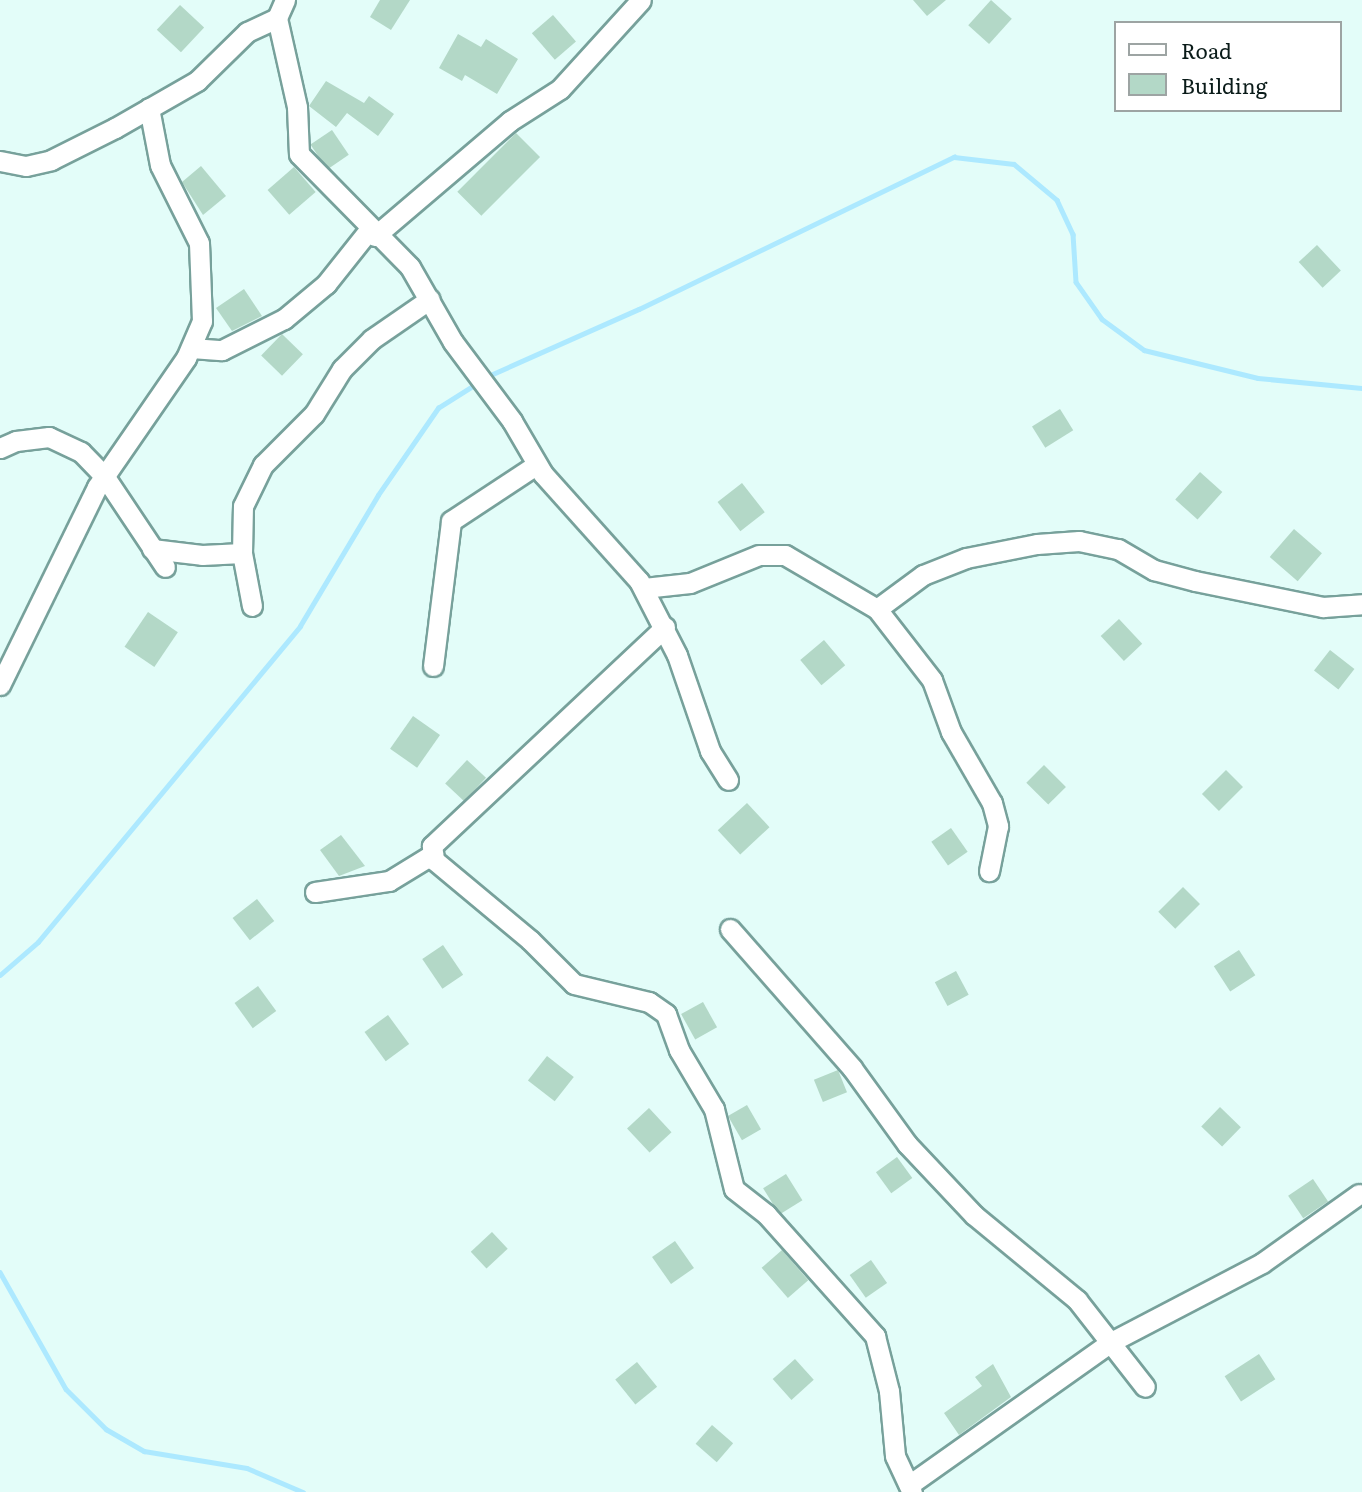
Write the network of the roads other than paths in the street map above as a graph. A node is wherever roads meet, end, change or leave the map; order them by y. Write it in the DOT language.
graph roads {
  1 [pos="641,0"];
  2 [pos="281,9"];
  3 [pos="149,108"];
  4 [pos="0,161"];
  5 [pos="372,233"];
  6 [pos="430,299"];
  7 [pos="191,348"];
  8 [pos="0,448"];
  9 [pos="536,465"];
  10 [pos="105,477"];
  11 [pos="152,549"];
  12 [pos="242,553"];
  13 [pos="165,567"];
  14 [pos="644,588"];
  15 [pos="1362,604"];
  16 [pos="252,607"];
  17 [pos="877,609"];
  18 [pos="665,628"];
  19 [pos="433,666"];
  20 [pos="0,685"];
  21 [pos="728,780"];
  22 [pos="433,854"];
  23 [pos="989,871"];
  24 [pos="315,892"];
  25 [pos="730,929"];
  26 [pos="1359,1194"];
  27 [pos="1111,1342"];
  28 [pos="1146,1387"];
  29 [pos="910,1488"];
  1 -- 5 [label="street"];
  2 -- 3 [label="street"];
  2 -- 5 [label="street"];
  3 -- 4 [label="street"];
  3 -- 7 [label="street"];
  5 -- 6 [label="street"];
  5 -- 7 [label="street"];
  6 -- 9 [label="street"];
  6 -- 12 [label="street"];
  7 -- 10 [label="street"];
  8 -- 10 [label="street"];
  9 -- 14 [label="street"];
  9 -- 19 [label="street"];
  10 -- 11 [label="street"];
  10 -- 20 [label="street"];
  11 -- 12 [label="street"];
  11 -- 13 [label="street"];
  12 -- 16 [label="street"];
  14 -- 17 [label="street"];
  14 -- 18 [label="street"];
  15 -- 17 [label="street"];
  17 -- 23 [label="street"];
  18 -- 21 [label="street"];
  18 -- 22 [label="street"];
  22 -- 24 [label="street"];
  22 -- 29 [label="street"];
  25 -- 27 [label="street"];
  26 -- 27 [label="street"];
  27 -- 28 [label="street"];
  27 -- 29 [label="street"];
}
